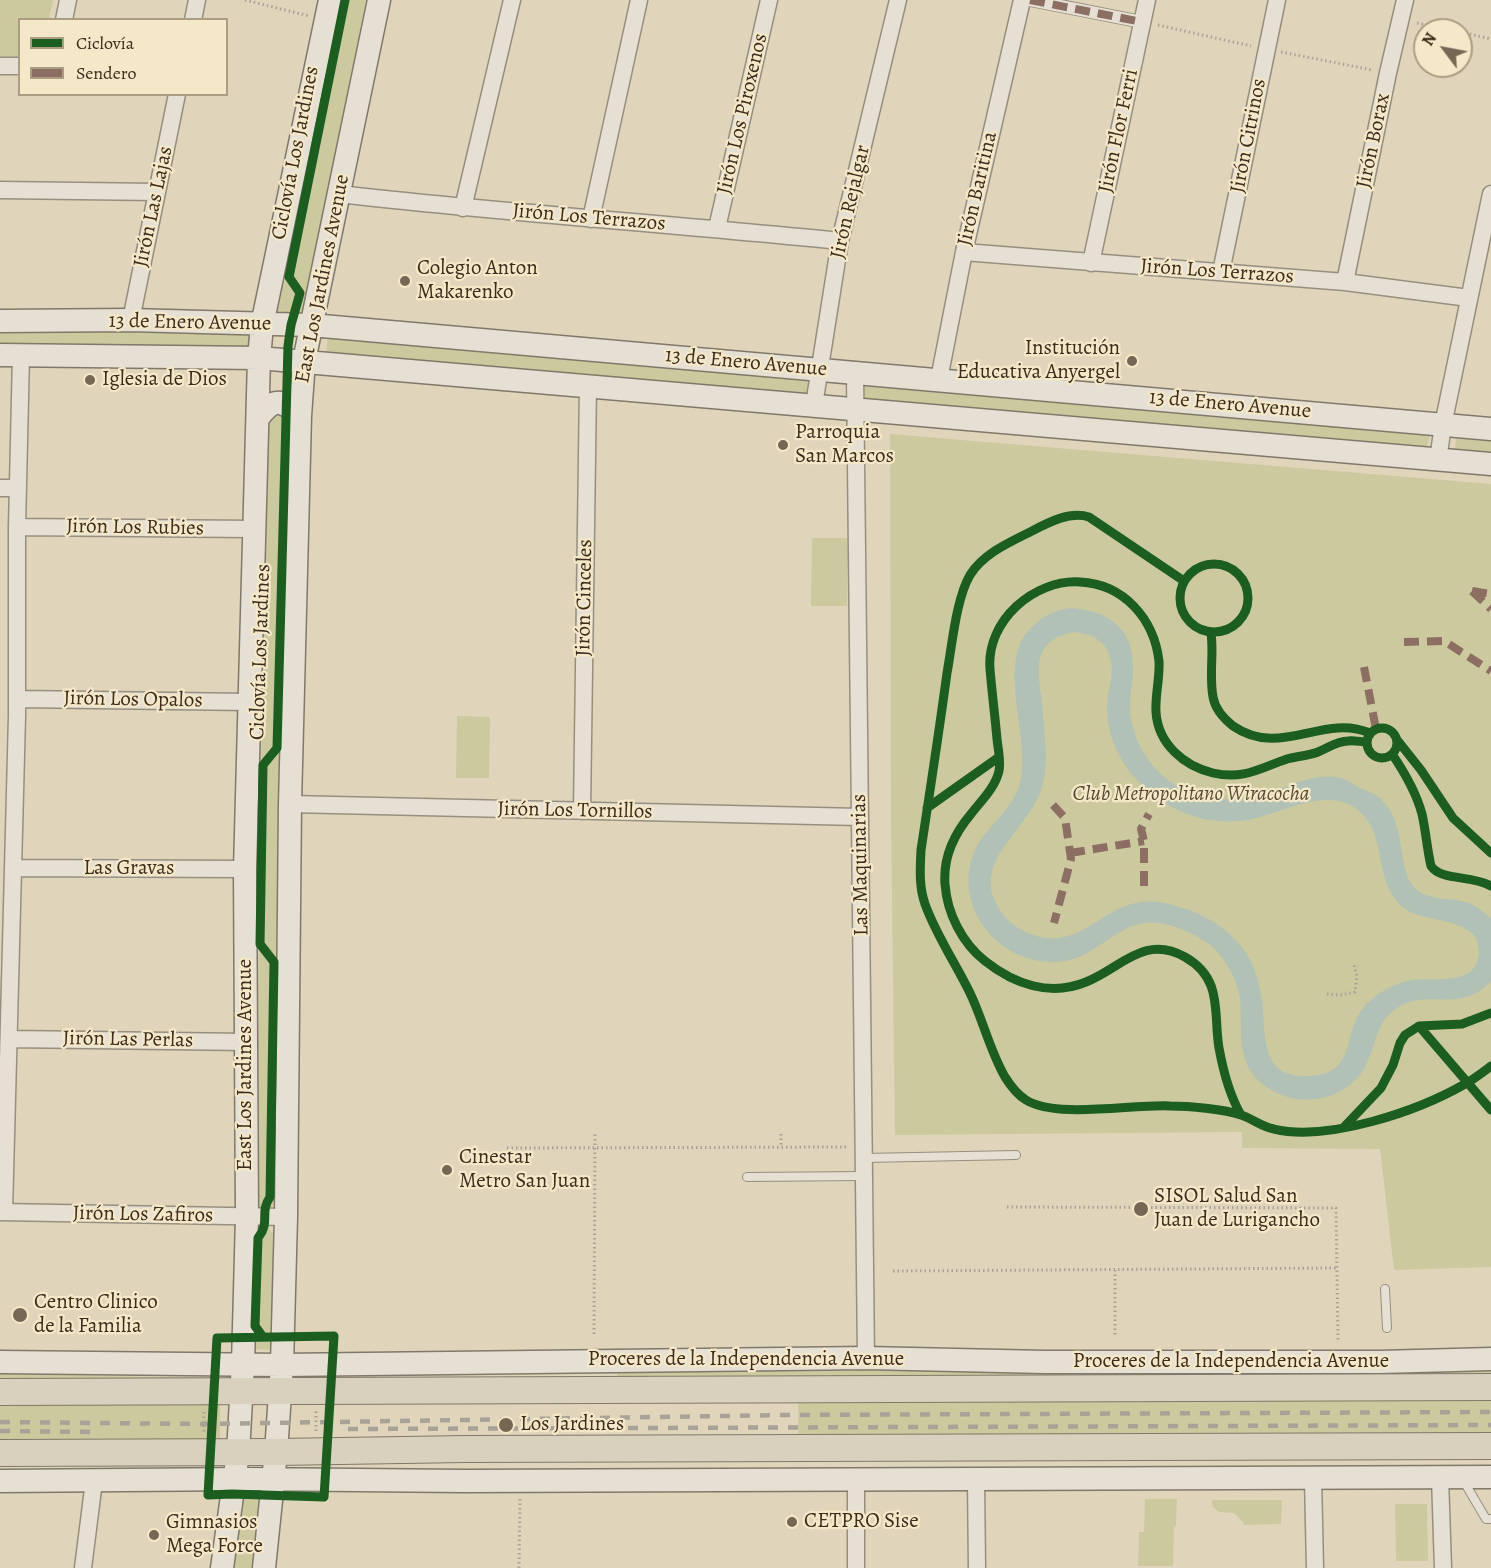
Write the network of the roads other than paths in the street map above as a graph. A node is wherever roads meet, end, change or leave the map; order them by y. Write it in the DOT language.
graph roads {
  1 [pos="68,0"];
  2 [pos="197,0"];
  3 [pos="379,0"];
  4 [pos="512,0"];
  5 [pos="639,0"];
  6 [pos="769,0"];
  7 [pos="898,0"];
  8 [pos="1022,0"];
  9 [pos="1030,0"];
  10 [pos="1147,0"];
  11 [pos="1277,0"];
  12 [pos="1406,0"];
  13 [pos="327,10"];
  14 [pos="64,18"];
  15 [pos="193,18"];
  16 [pos="1142,22"];
  17 [pos="0,66"];
  18 [pos="18,66"];
  19 [pos="177,96"];
  20 [pos="0,190"];
  21 [pos="157,192"];
  22 [pos="338,194"];
  23 [pos="1491,194"];
  24 [pos="463,208"];
  25 [pos="591,219"];
  26 [pos="717,228"];
  27 [pos="840,241"];
  28 [pos="964,252"];
  29 [pos="1091,263"];
  30 [pos="1221,272"];
  31 [pos="1345,282"];
  32 [pos="1470,298"];
  33 [pos="131,320"];
  34 [pos="0,321"];
  35 [pos="262,325"];
  36 [pos="311,325"];
  37 [pos="11,355"];
  38 [pos="259,358"];
  39 [pos="304,361"];
  40 [pos="819,369"];
  41 [pos="855,373"];
  42 [pos="939,379"];
  43 [pos="588,385"];
  44 [pos="814,405"];
  45 [pos="856,409"];
  46 [pos="300,416"];
  47 [pos="258,418"];
  48 [pos="1443,425"];
  49 [pos="1491,429"];
  50 [pos="1438,460"];
  51 [pos="1491,464"];
  52 [pos="0,488"];
  53 [pos="17,488"];
  54 [pos="17,527"];
  55 [pos="253,529"];
  56 [pos="18,699"];
  57 [pos="249,702"];
  58 [pos="290,804"];
  59 [pos="582,811"];
  60 [pos="860,817"];
  61 [pos="14,868"];
  62 [pos="245,869"];
  63 [pos="10,1039"];
  64 [pos="247,1042"];
  65 [pos="1016,1155"];
  66 [pos="864,1158"];
  67 [pos="864,1176"];
  68 [pos="747,1177"];
  69 [pos="2,1212"];
  70 [pos="247,1217"];
  71 [pos="286,1217"];
  72 [pos="1385,1289"];
  73 [pos="1387,1328"];
  74 [pos="866,1358"];
  75 [pos="1491,1359"];
  76 [pos="0,1362"];
  77 [pos="243,1364"];
  78 [pos="282,1365"];
  79 [pos="1491,1387"];
  80 [pos="242,1390"];
  81 [pos="281,1390"];
  82 [pos="0,1392"];
  83 [pos="1491,1446"];
  84 [pos="276,1452"];
  85 [pos="0,1453"];
  86 [pos="238,1453"];
  87 [pos="1450,1477"];
  88 [pos="1491,1477"];
  89 [pos="1313,1478"];
  90 [pos="234,1479"];
  91 [pos="273,1479"];
  92 [pos="856,1479"];
  93 [pos="976,1479"];
  94 [pos="0,1481"];
  95 [pos="94,1481"];
  96 [pos="1491,1519"];
  97 [pos="83,1568"];
  98 [pos="222,1568"];
  99 [pos="264,1568"];
  100 [pos="856,1568"];
  101 [pos="977,1568"];
  102 [pos="1315,1568"];
  103 [pos="1443,1568"];
  1 -- 14 [label="street"];
  2 -- 15 [label="street"];
  3 -- 22 [label="main road, East Los Jardines Avenue"];
  4 -- 24 [label="street"];
  5 -- 25 [label="street"];
  6 -- 26 [label="street, Jirón Los Piroxenos"];
  7 -- 27 [label="street, Jirón Rejalgar"];
  8 -- 28 [label="street, Jirón Baritina"];
  9 -- 16 [label="street"];
  10 -- 16 [label="street, Jirón Flor Ferri"];
  11 -- 30 [label="street, Jirón Citrinos"];
  12 -- 31 [label="street, Jirón Borax"];
  13 -- 35 [label="main road, East Los Jardines Avenue"];
  16 -- 29 [label="street, Jirón Flor Ferri"];
  17 -- 18 [label="street"];
  19 -- 21 [label="street, Jirón Las Lajas"];
  20 -- 21 [label="street"];
  21 -- 33 [label="street, Jirón Las Lajas"];
  22 -- 24 [label="street, Jirón Los Terrazos"];
  22 -- 36 [label="main road, East Los Jardines Avenue"];
  23 -- 32 [label="street"];
  24 -- 25 [label="street, Jirón Los Terrazos"];
  25 -- 26 [label="street, Jirón Los Terrazos"];
  26 -- 27 [label="street, Jirón Los Terrazos"];
  27 -- 40 [label="street, Jirón Rejalgar"];
  28 -- 29 [label="street, Jirón Los Terrazos"];
  28 -- 42 [label="street, Jirón Baritina"];
  29 -- 30 [label="street, Jirón Los Terrazos"];
  30 -- 31 [label="street, Jirón Los Terrazos"];
  31 -- 32 [label="street, Jirón Los Terrazos"];
  32 -- 48 [label="street"];
  33 -- 34 [label="main road, 13 de Enero Avenue"];
  33 -- 35 [label="main road, 13 de Enero Avenue"];
  35 -- 36 [label="main road, 13 de Enero Avenue"];
  35 -- 38 [label="main road, East Los Jardines Avenue"];
  36 -- 39 [label="main road, East Los Jardines Avenue"];
  36 -- 40 [label="main road, 13 de Enero Avenue"];
  37 -- 38 [label="main road, 13 de Enero Avenue"];
  37 -- 53 [label="street"];
  38 -- 39 [label="main road, 13 de Enero Avenue"];
  38 -- 47 [label="main road, East Los Jardines Avenue"];
  39 -- 43 [label="main road, 13 de Enero Avenue"];
  39 -- 46 [label="main road, East Los Jardines Avenue"];
  40 -- 41 [label="main road, 13 de Enero Avenue"];
  40 -- 44 [label="street, Jirón Rejalgar"];
  41 -- 42 [label="main road, 13 de Enero Avenue"];
  41 -- 45 [label="street, Las Maquinarias"];
  42 -- 48 [label="main road, 13 de Enero Avenue"];
  43 -- 44 [label="main road, 13 de Enero Avenue"];
  43 -- 59 [label="street, Jirón Cinceles"];
  44 -- 45 [label="main road, 13 de Enero Avenue"];
  45 -- 50 [label="main road, 13 de Enero Avenue"];
  45 -- 60 [label="street, Las Maquinarias"];
  46 -- 47 [label="main road"];
  46 -- 58 [label="main road, East Los Jardines Avenue"];
  47 -- 55 [label="main road, East Los Jardines Avenue"];
  48 -- 49 [label="main road, 13 de Enero Avenue"];
  48 -- 50 [label="street"];
  50 -- 51 [label="main road, 13 de Enero Avenue"];
  52 -- 53 [label="street"];
  53 -- 54 [label="street"];
  54 -- 55 [label="street, Jirón Los Rubies"];
  54 -- 56 [label="street"];
  55 -- 57 [label="main road, East Los Jardines Avenue"];
  56 -- 57 [label="street, Jirón Los Opalos"];
  56 -- 61 [label="street"];
  57 -- 62 [label="main road, East Los Jardines Avenue"];
  58 -- 59 [label="street, Jirón Los Tornillos"];
  58 -- 71 [label="main road, East Los Jardines Avenue"];
  59 -- 60 [label="street, Jirón Los Tornillos"];
  60 -- 66 [label="street, Las Maquinarias"];
  61 -- 62 [label="street, Las Gravas"];
  61 -- 63 [label="street"];
  62 -- 64 [label="main road, East Los Jardines Avenue"];
  63 -- 64 [label="street, Jirón Las Perlas"];
  63 -- 69 [label="street"];
  64 -- 70 [label="main road, East Los Jardines Avenue"];
  65 -- 66 [label="lane"];
  66 -- 67 [label="street, Las Maquinarias"];
  67 -- 68 [label="lane"];
  67 -- 74 [label="street, Las Maquinarias"];
  69 -- 70 [label="street, Jirón Los Zafiros"];
  70 -- 71 [label="street, Jirón Los Zafiros"];
  70 -- 77 [label="main road, East Los Jardines Avenue"];
  71 -- 78 [label="main road, East Los Jardines Avenue"];
  72 -- 73 [label="lane"];
  74 -- 75 [label="main road, Proceres de la Independencia Avenue"];
  74 -- 78 [label="main road, Proceres de la Independencia Avenue"];
  76 -- 77 [label="main road, Proceres de la Independencia Avenue"];
  77 -- 78 [label="main road, Proceres de la Independencia Avenue"];
  77 -- 80 [label="main road, East Los Jardines Avenue"];
  78 -- 81 [label="main road, East Los Jardines Avenue"];
  79 -- 81 [label="main road, Proceres de la Independencia Avenue"];
  80 -- 81 [label="main road, Proceres de la Independencia Avenue"];
  80 -- 82 [label="main road, Proceres de la Independencia Avenue"];
  80 -- 86 [label="main road, East Los Jardines Avenue"];
  81 -- 84 [label="main road, East Los Jardines Avenue"];
  83 -- 84 [label="main road"];
  84 -- 86 [label="main road"];
  84 -- 91 [label="main road, East Los Jardines Avenue"];
  85 -- 86 [label="main road"];
  86 -- 90 [label="main road, East Los Jardines Avenue"];
  87 -- 88 [label="main road"];
  87 -- 89 [label="main road"];
  87 -- 96 [label="lane"];
  87 -- 103 [label="street"];
  89 -- 93 [label="main road"];
  89 -- 102 [label="street"];
  90 -- 91 [label="main road"];
  90 -- 95 [label="main road"];
  90 -- 98 [label="main road, East Los Jardines Avenue"];
  91 -- 92 [label="main road"];
  91 -- 99 [label="main road, East Los Jardines Avenue"];
  92 -- 93 [label="main road"];
  92 -- 100 [label="street"];
  93 -- 101 [label="street"];
  94 -- 95 [label="main road"];
  95 -- 97 [label="street"];
}
